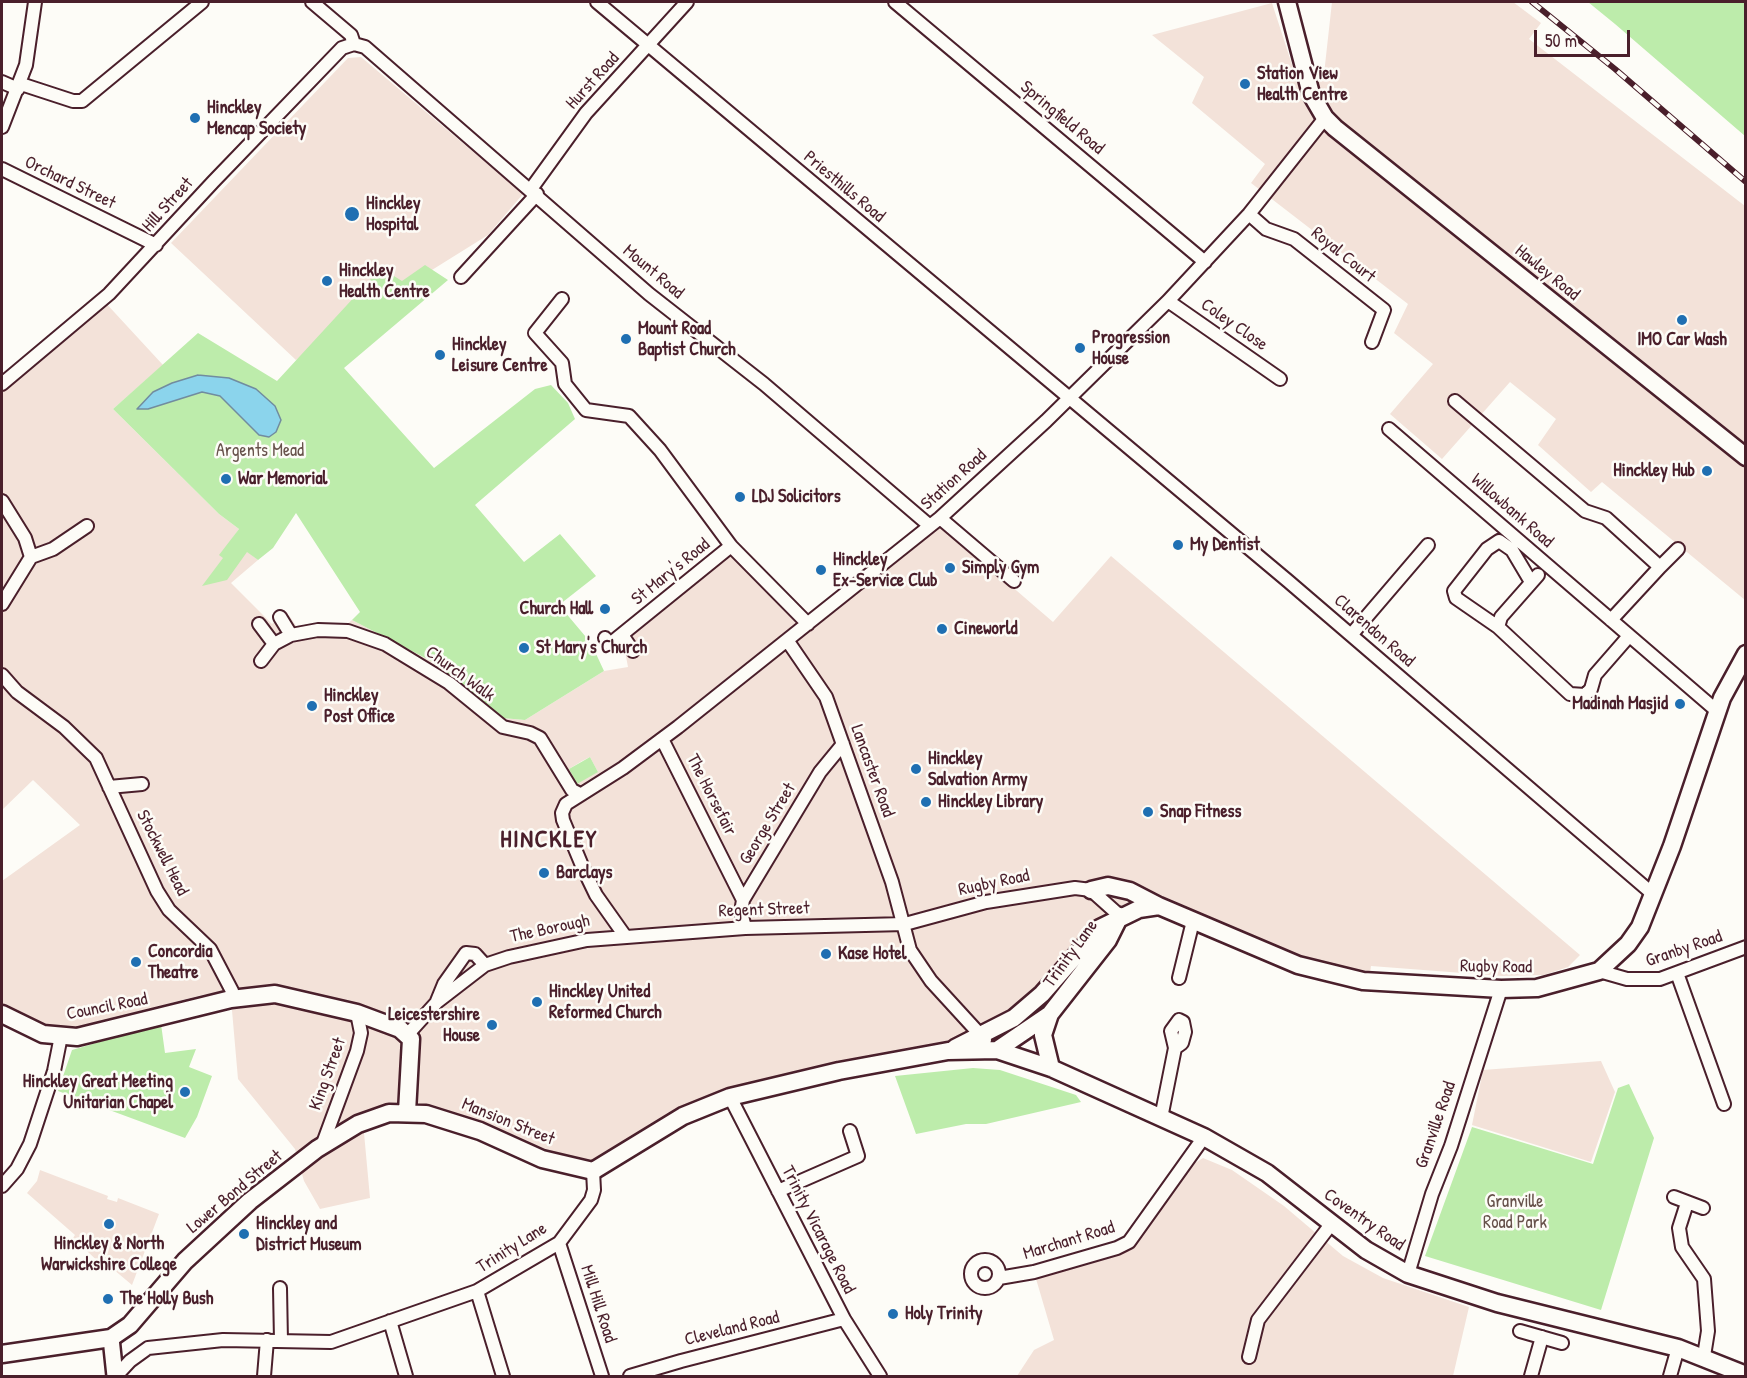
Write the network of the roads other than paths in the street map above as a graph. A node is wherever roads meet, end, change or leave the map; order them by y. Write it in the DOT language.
graph roads {
  1 [pos="36,2"];
  2 [pos="202,2"];
  3 [pos="312,2"];
  4 [pos="597,2"];
  5 [pos="687,2"];
  6 [pos="895,2"];
  7 [pos="1287,2"];
  8 [pos="354,44"];
  9 [pos="650,45"];
  10 [pos="2,82"];
  11 [pos="19,87"];
  12 [pos="1325,118"];
  13 [pos="2,127"];
  14 [pos="2,169"];
  15 [pos="534,192"];
  16 [pos="1249,214"];
  17 [pos="156,244"];
  18 [pos="1205,262"];
  19 [pos="461,277"];
  20 [pos="562,299"];
  21 [pos="1168,301"];
  22 [pos="1372,342"];
  23 [pos="1280,379"];
  24 [pos="2,384"];
  25 [pos="1069,398"];
  26 [pos="1455,401"];
  27 [pos="1389,429"];
  28 [pos="1746,457"];
  29 [pos="2,501"];
  30 [pos="940,518"];
  31 [pos="87,526"];
  32 [pos="930,526"];
  33 [pos="1428,545"];
  34 [pos="731,546"];
  35 [pos="1678,549"];
  36 [pos="31,557"];
  37 [pos="1660,567"];
  38 [pos="1014,581"];
  39 [pos="2,604"];
  40 [pos="280,617"];
  41 [pos="1611,620"];
  42 [pos="259,624"];
  43 [pos="808,624"];
  44 [pos="1498,627"];
  45 [pos="291,635"];
  46 [pos="622,635"];
  47 [pos="1351,635"];
  48 [pos="1629,636"];
  49 [pos="605,638"];
  50 [pos="787,640"];
  51 [pos="274,644"];
  52 [pos="633,651"];
  53 [pos="1746,654"];
  54 [pos="261,661"];
  55 [pos="2,675"];
  56 [pos="1717,711"];
  57 [pos="662,739"];
  58 [pos="843,744"];
  59 [pos="142,784"];
  60 [pos="109,788"];
  61 [pos="580,794"];
  62 [pos="1091,890"];
  63 [pos="1654,895"];
  64 [pos="743,900"];
  65 [pos="1159,906"];
  66 [pos="1120,916"];
  67 [pos="1192,921"];
  68 [pos="905,924"];
  69 [pos="745,928"];
  70 [pos="625,936"];
  71 [pos="1746,947"];
  72 [pos="485,965"];
  73 [pos="1599,971"];
  74 [pos="1677,973"];
  75 [pos="1179,978"];
  76 [pos="1501,989"];
  77 [pos="231,999"];
  78 [pos="437,1002"];
  79 [pos="357,1013"];
  80 [pos="2,1014"];
  81 [pos="1050,1014"];
  82 [pos="408,1034"];
  83 [pos="61,1036"];
  84 [pos="980,1036"];
  85 [pos="1175,1048"];
  86 [pos="997,1050"];
  87 [pos="948,1051"];
  88 [pos="1051,1068"];
  89 [pos="730,1097"];
  90 [pos="1724,1104"];
  91 [pos="407,1112"];
  92 [pos="1161,1118"];
  93 [pos="850,1131"];
  94 [pos="1204,1137"];
  95 [pos="322,1146"];
  96 [pos="593,1171"];
  97 [pos="2,1186"];
  98 [pos="778,1191"];
  99 [pos="1674,1197"];
  100 [pos="1688,1203"];
  101 [pos="1703,1208"];
  102 [pos="1332,1223"];
  103 [pos="559,1243"];
  104 [pos="1408,1274"];
  105 [pos="999,1278"];
  106 [pos="280,1288"];
  107 [pos="477,1291"];
  108 [pos="844,1319"];
  109 [pos="390,1321"];
  110 [pos="1520,1331"];
  111 [pos="1542,1337"];
  112 [pos="111,1338"];
  113 [pos="267,1340"];
  114 [pos="281,1341"];
  115 [pos="1562,1343"];
  116 [pos="1678,1348"];
  117 [pos="2,1354"];
  118 [pos="1704,1356"];
  119 [pos="1251,1357"];
  120 [pos="1746,1375"];
  121 [pos="116,1377"];
  122 [pos="264,1377"];
  123 [pos="406,1377"];
  124 [pos="503,1377"];
  125 [pos="602,1377"];
  126 [pos="630,1377"];
  127 [pos="880,1377"];
  128 [pos="1532,1377"];
  129 [pos="1670,1377"];
  1 -- 11 [label="street"];
  2 -- 11 [label="street"];
  3 -- 8 [label="street, Mount Road"];
  4 -- 9 [label="street, Priesthills Road"];
  5 -- 9 [label="street, Hurst Road"];
  6 -- 18 [label="street, Springfield Road"];
  7 -- 12 [label="main road, Hawley Road"];
  8 -- 15 [label="street, Mount Road"];
  8 -- 17 [label="street, Hill Street"];
  9 -- 15 [label="street, Hurst Road"];
  9 -- 25 [label="street, Priesthills Road"];
  10 -- 11 [label="street"];
  11 -- 13 [label="street"];
  12 -- 16 [label="street, Station Road"];
  12 -- 28 [label="main road, Hawley Road"];
  14 -- 17 [label="street, Orchard Street"];
  15 -- 19 [label="street, Hurst Road"];
  15 -- 32 [label="street, Mount Road"];
  16 -- 18 [label="street, Station Road"];
  16 -- 22 [label="street, Royal Court"];
  17 -- 24 [label="street, Hill Street"];
  18 -- 21 [label="street, Station Road"];
  20 -- 34 [label="street"];
  21 -- 23 [label="street, Coley Close"];
  21 -- 25 [label="street, Station Road"];
  25 -- 30 [label="street, Station Road"];
  25 -- 47 [label="street, Clarendon Road"];
  26 -- 37 [label="street"];
  27 -- 41 [label="street, Willowbank Road"];
  29 -- 36 [label="street"];
  30 -- 32 [label="street, Station Road"];
  30 -- 38 [label="street"];
  31 -- 36 [label="street"];
  32 -- 43 [label="street, Station Road"];
  33 -- 47 [label="street"];
  34 -- 43 [label="street, St Mary's Road"];
  34 -- 46 [label="street, St Mary's Road"];
  35 -- 37 [label="street"];
  36 -- 39 [label="street"];
  37 -- 41 [label="street"];
  40 -- 45 [label="street"];
  41 -- 48 [label="street, Willowbank Road"];
  42 -- 51 [label="street"];
  43 -- 50 [label="street, Station Road"];
  44 -- 44 [label="street"];
  44 -- 48 [label="street"];
  45 -- 51 [label="street, Church Walk"];
  45 -- 61 [label="street, Church Walk"];
  46 -- 49 [label="street, St Mary's Road"];
  46 -- 52 [label="street"];
  47 -- 63 [label="street, Clarendon Road"];
  48 -- 56 [label="street, Willowbank Road"];
  50 -- 57 [label="street, Station Road"];
  50 -- 58 [label="street, Lancaster Road"];
  51 -- 54 [label="street, Church Walk"];
  53 -- 56 [label="main road, Rugby Road"];
  55 -- 60 [label="street, Stockwell Head"];
  56 -- 63 [label="main road, Rugby Road"];
  57 -- 61 [label="street, Station Road"];
  57 -- 64 [label="street, The Horsefair"];
  58 -- 64 [label="street, George Street"];
  58 -- 68 [label="street, Lancaster Road"];
  59 -- 60 [label="street"];
  60 -- 77 [label="street, Stockwell Head"];
  61 -- 70 [label="street, Station Road"];
  62 -- 65 [label="main road, Rugby Road"];
  62 -- 66 [label="street"];
  62 -- 68 [label="street, Rugby Road"];
  63 -- 73 [label="main road, Rugby Road"];
  64 -- 69 [label="street"];
  65 -- 66 [label="main road"];
  65 -- 67 [label="main road, Rugby Road"];
  66 -- 81 [label="main road, Trinity Lane"];
  66 -- 84 [label="main road, Trinity Lane"];
  67 -- 75 [label="street"];
  67 -- 76 [label="main road, Rugby Road"];
  68 -- 69 [label="street, Regent Street"];
  68 -- 84 [label="street, Coventry Road"];
  69 -- 70 [label="street, Regent Street"];
  70 -- 72 [label="street, The Borough"];
  71 -- 74 [label="street, Granby Road"];
  72 -- 78 [label="street, The Borough"];
  72 -- 78 [label="street, The Borough"];
  73 -- 74 [label="street, Granby Road"];
  73 -- 76 [label="main road, Rugby Road"];
  74 -- 90 [label="street"];
  76 -- 104 [label="street, Granville Road"];
  77 -- 79 [label="main road"];
  77 -- 83 [label="main road, Council Road"];
  78 -- 82 [label="street, The Borough"];
  79 -- 82 [label="main road"];
  79 -- 95 [label="street, King Street"];
  80 -- 83 [label="main road, Council Road"];
  81 -- 86 [label="main road, Trinity Lane"];
  81 -- 88 [label="main road"];
  82 -- 91 [label="main road"];
  83 -- 97 [label="street"];
  84 -- 86 [label="street, Coventry Road"];
  84 -- 87 [label="main road, Trinity Lane"];
  85 -- 92 [label="street"];
  86 -- 87 [label="main road, Trinity Lane"];
  86 -- 88 [label="main road, Coventry Road"];
  87 -- 89 [label="main road, Trinity Lane"];
  88 -- 92 [label="main road, Coventry Road"];
  89 -- 96 [label="main road, Trinity Lane"];
  89 -- 98 [label="street, Trinity Vicarage Road"];
  91 -- 95 [label="main road, Lower Bond Street"];
  91 -- 96 [label="main road, Mansion Street"];
  92 -- 94 [label="main road, Coventry Road"];
  93 -- 98 [label="street"];
  94 -- 102 [label="main road, Coventry Road"];
  94 -- 105 [label="street, Marchant Road"];
  95 -- 112 [label="main road, Lower Bond Street"];
  96 -- 103 [label="street, Trinity Lane"];
  98 -- 108 [label="street, Trinity Vicarage Road"];
  99 -- 100 [label="street"];
  100 -- 101 [label="street"];
  100 -- 118 [label="street"];
  102 -- 104 [label="main road, Coventry Road"];
  102 -- 119 [label="street"];
  103 -- 107 [label="street, Trinity Lane"];
  103 -- 125 [label="street, Mill Hill Road"];
  104 -- 116 [label="main road, Coventry Road"];
  106 -- 114 [label="street"];
  107 -- 109 [label="street, Trinity Lane"];
  107 -- 124 [label="street"];
  108 -- 126 [label="street, Cleveland Road"];
  108 -- 127 [label="street, Trinity Vicarage Road"];
  109 -- 114 [label="street, Trinity Lane"];
  109 -- 123 [label="street"];
  110 -- 111 [label="street"];
  111 -- 115 [label="street"];
  111 -- 128 [label="street"];
  112 -- 117 [label="main road"];
  112 -- 121 [label="street"];
  113 -- 114 [label="street, Trinity Lane"];
  113 -- 121 [label="street, Trinity Lane"];
  113 -- 122 [label="street"];
  116 -- 118 [label="main road, Coventry Road"];
  116 -- 129 [label="street"];
  118 -- 120 [label="main road, Coventry Road"];
}
